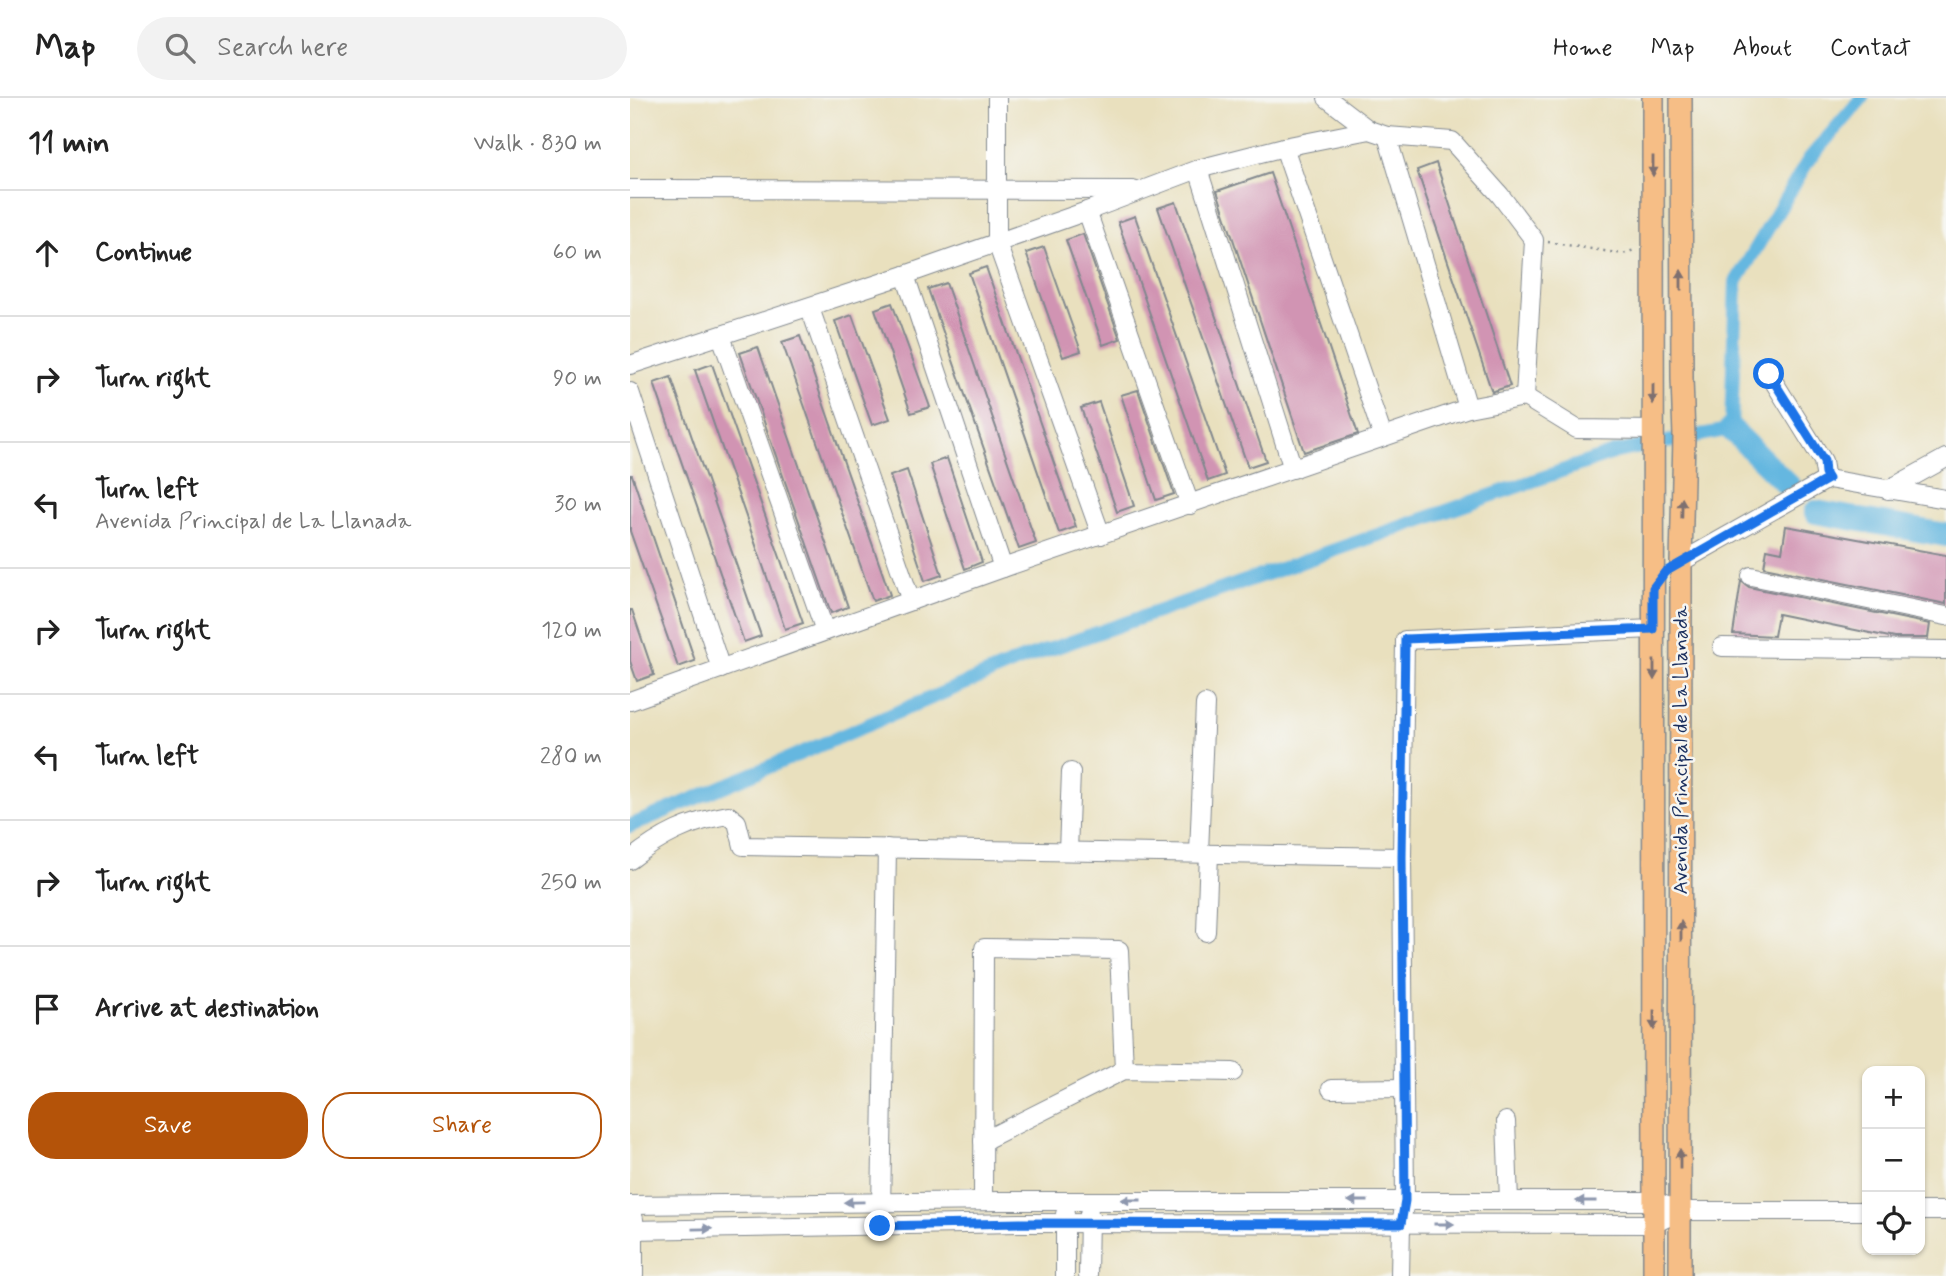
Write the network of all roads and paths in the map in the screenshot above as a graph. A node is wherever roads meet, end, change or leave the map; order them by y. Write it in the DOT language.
graph roads {
  1 [pos="997,98"];
  2 [pos="1327,98"];
  3 [pos="1653,98"];
  4 [pos="1681,98"];
  5 [pos="1369,130"];
  6 [pos="1387,136"];
  7 [pos="1284,148"];
  8 [pos="1198,169"];
  9 [pos="630,189"];
  10 [pos="997,190"];
  11 [pos="1144,190"];
  12 [pos="1087,211"];
  13 [pos="1534,240"];
  14 [pos="998,243"];
  15 [pos="1653,243"];
  16 [pos="905,275"];
  17 [pos="810,308"];
  18 [pos="721,336"];
  19 [pos="630,365"];
  20 [pos="1769,374"];
  21 [pos="630,392"];
  22 [pos="1525,397"];
  23 [pos="1468,408"];
  24 [pos="1653,430"];
  25 [pos="1383,436"];
  26 [pos="1946,458"];
  27 [pos="1293,469"];
  28 [pos="1828,479"];
  29 [pos="1888,490"];
  30 [pos="1946,499"];
  31 [pos="1190,505"];
  32 [pos="1101,535"];
  33 [pos="1653,544"];
  34 [pos="1681,562"];
  35 [pos="1003,568"];
  36 [pos="1751,576"];
  37 [pos="1653,588"];
  38 [pos="911,601"];
  39 [pos="1946,616"];
  40 [pos="1653,629"];
  41 [pos="825,631"];
  42 [pos="1722,647"];
  43 [pos="1946,650"];
  44 [pos="721,669"];
  45 [pos="630,701"];
  46 [pos="1205,704"];
  47 [pos="1071,772"];
  48 [pos="887,848"];
  49 [pos="1068,851"];
  50 [pos="1204,853"];
  51 [pos="1402,857"];
  52 [pos="630,860"];
  53 [pos="1206,932"];
  54 [pos="1124,1070"];
  55 [pos="1233,1072"];
  56 [pos="1404,1088"];
  57 [pos="1331,1089"];
  58 [pos="1506,1121"];
  59 [pos="984,1141"];
  60 [pos="1065,1200"];
  61 [pos="1089,1200"];
  62 [pos="983,1201"];
  63 [pos="1405,1201"];
  64 [pos="1509,1201"];
  65 [pos="1654,1201"];
  66 [pos="881,1202"];
  67 [pos="632,1205"];
  68 [pos="1680,1211"];
  69 [pos="1862,1211"];
  70 [pos="1925,1212"];
  71 [pos="1946,1212"];
  72 [pos="1065,1223"];
  73 [pos="1088,1223"];
  74 [pos="1401,1224"];
  75 [pos="1654,1224"];
  76 [pos="880,1226"];
  77 [pos="632,1230"];
  78 [pos="634,1276"];
  79 [pos="1065,1276"];
  80 [pos="1088,1276"];
  81 [pos="1400,1276"];
  82 [pos="1654,1276"];
  83 [pos="1680,1276"];
  1 -- 10 [label="street"];
  2 -- 5 [label="street"];
  3 -- 15 [label="main road, Avenida Principal de La Llanada, one-way"];
  34 -- 4 [label="main road, Avenida Principal de La Llanada, one-way"];
  5 -- 6 [label="street"];
  5 -- 7 [label="street"];
  6 -- 13 [label="street"];
  6 -- 23 [label="street"];
  7 -- 8 [label="street"];
  7 -- 25 [label="street"];
  8 -- 11 [label="street"];
  8 -- 27 [label="street"];
  9 -- 10 [label="street"];
  10 -- 11 [label="street"];
  10 -- 14 [label="street"];
  11 -- 12 [label="street"];
  12 -- 14 [label="street"];
  12 -- 31 [label="street"];
  13 -- 15 [label="path"];
  13 -- 22 [label="street"];
  14 -- 16 [label="street"];
  14 -- 32 [label="street"];
  15 -- 24 [label="main road, Avenida Principal de La Llanada, one-way"];
  16 -- 17 [label="street"];
  16 -- 35 [label="street"];
  17 -- 18 [label="street"];
  17 -- 38 [label="street"];
  18 -- 19 [label="street"];
  18 -- 41 [label="street"];
  20 -- 28 [label="street"];
  21 -- 44 [label="street"];
  22 -- 23 [label="street"];
  22 -- 24 [label="street"];
  23 -- 25 [label="street"];
  24 -- 33 [label="main road, Avenida Principal de La Llanada"];
  25 -- 27 [label="street"];
  26 -- 29 [label="street"];
  27 -- 31 [label="street"];
  28 -- 29 [label="street"];
  28 -- 34 [label="street"];
  29 -- 30 [label="street"];
  31 -- 32 [label="street"];
  32 -- 35 [label="street"];
  33 -- 34 [label="main road"];
  33 -- 37 [label="main road, Avenida Principal de La Llanada"];
  34 -- 37 [label="main road"];
  68 -- 34 [label="main road, Avenida Principal de La Llanada, one-way"];
  35 -- 38 [label="street"];
  36 -- 39 [label="street"];
  37 -- 40 [label="main road, Avenida Principal de La Llanada"];
  38 -- 41 [label="street"];
  40 -- 51 [label="street"];
  40 -- 65 [label="main road, Avenida Principal de La Llanada, one-way"];
  41 -- 44 [label="street"];
  42 -- 43 [label="street"];
  44 -- 45 [label="street"];
  46 -- 50 [label="street"];
  47 -- 49 [label="street"];
  48 -- 49 [label="street"];
  48 -- 52 [label="street"];
  48 -- 66 [label="street"];
  49 -- 50 [label="street"];
  50 -- 51 [label="street"];
  50 -- 53 [label="street"];
  51 -- 56 [label="street"];
  54 -- 55 [label="street"];
  54 -- 59 [label="street"];
  54 -- 59 [label="street"];
  56 -- 57 [label="street"];
  56 -- 63 [label="street"];
  58 -- 64 [label="street"];
  59 -- 62 [label="street"];
  60 -- 61 [label="street"];
  60 -- 62 [label="street"];
  60 -- 72 [label="street"];
  63 -- 61 [label="street, one-way"];
  61 -- 73 [label="street"];
  62 -- 66 [label="street"];
  63 -- 64 [label="street"];
  63 -- 74 [label="street"];
  65 -- 64 [label="street, one-way"];
  65 -- 68 [label="street"];
  65 -- 75 [label="main road, Avenida Principal de La Llanada"];
  66 -- 67 [label="street, one-way"];
  66 -- 76 [label="street"];
  67 -- 77 [label="street"];
  68 -- 69 [label="street"];
  68 -- 75 [label="street"];
  68 -- 83 [label="main road, Avenida Principal de La Llanada"];
  70 -- 71 [label="street"];
  72 -- 73 [label="street"];
  72 -- 76 [label="street"];
  72 -- 79 [label="street"];
  73 -- 74 [label="street"];
  73 -- 80 [label="street"];
  74 -- 75 [label="street, one-way"];
  74 -- 81 [label="street"];
  75 -- 82 [label="main road, Avenida Principal de La Llanada"];
  77 -- 76 [label="street, one-way"];
  77 -- 78 [label="street"];
}
